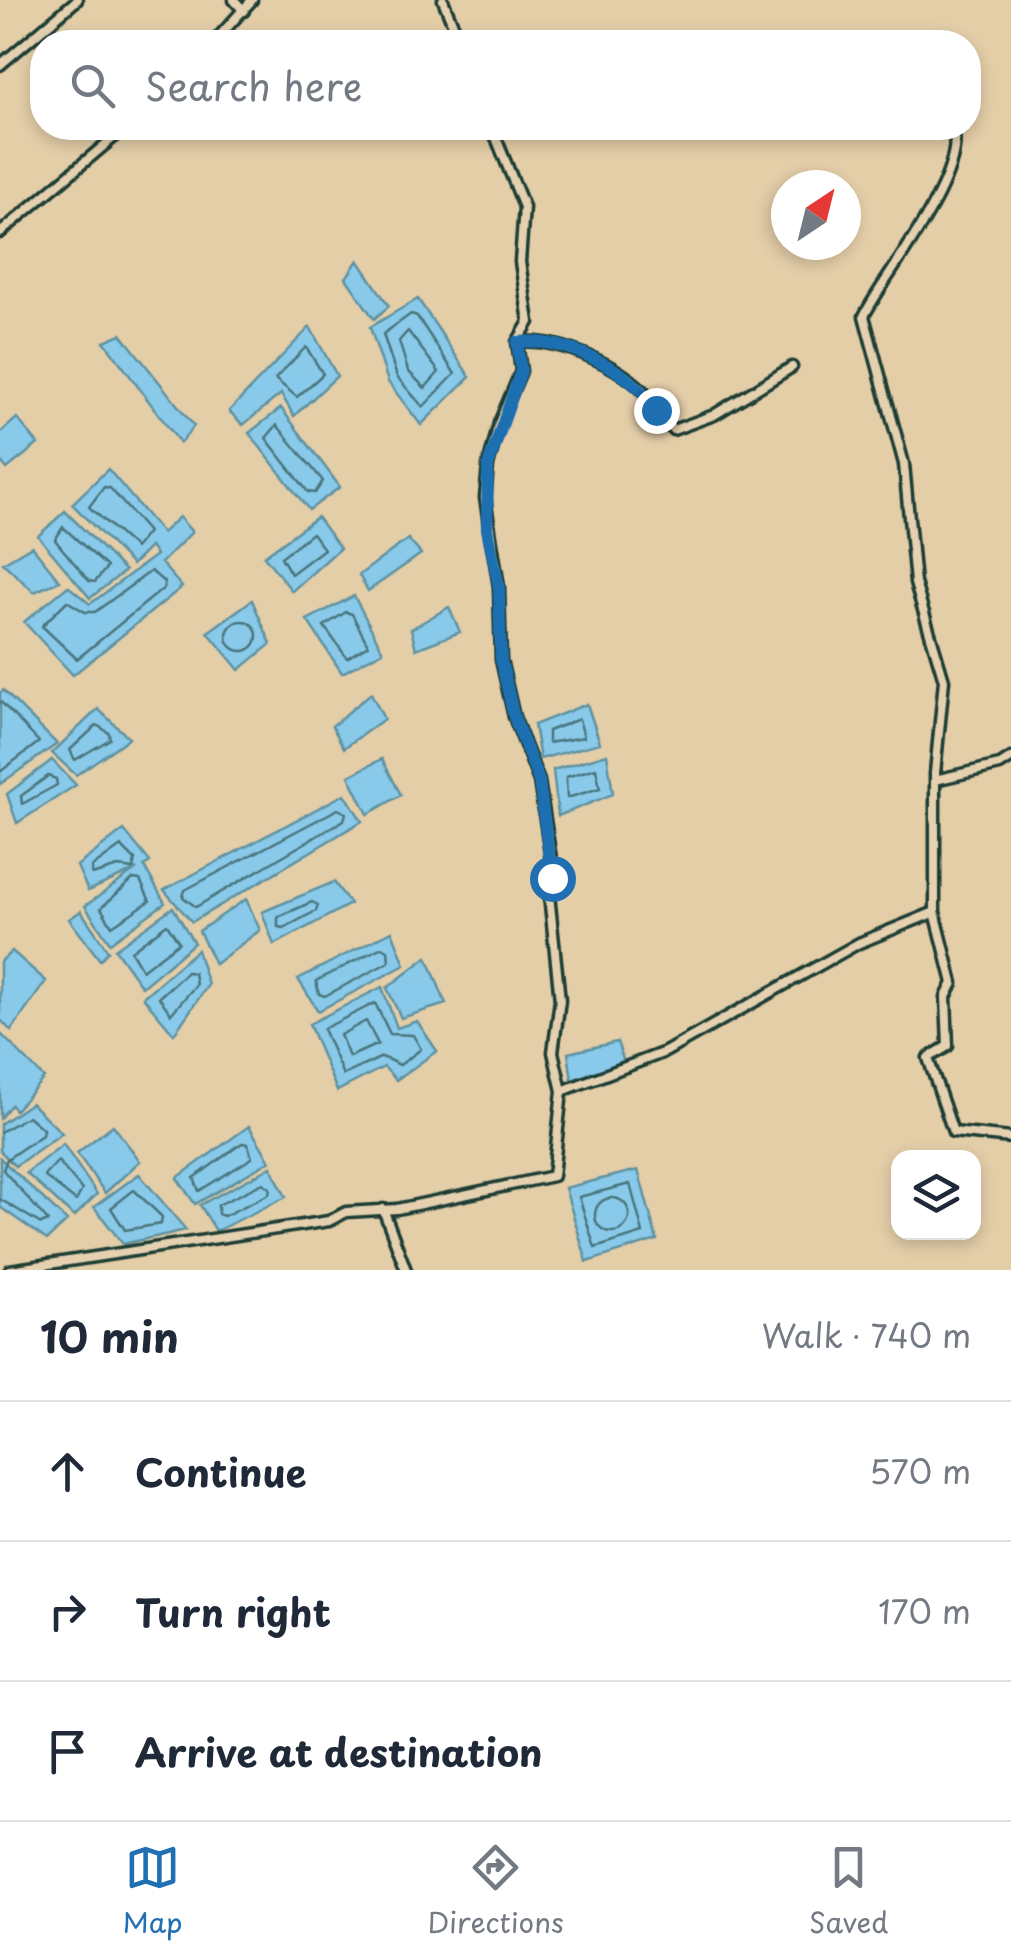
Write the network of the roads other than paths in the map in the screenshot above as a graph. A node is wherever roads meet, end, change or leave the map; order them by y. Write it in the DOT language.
graph roads {
  1 [pos="77,0"];
  2 [pos="234,0"];
  3 [pos="252,0"];
  4 [pos="443,0"];
  5 [pos="244,11"];
  6 [pos="41,30"];
  7 [pos="226,30"];
  8 [pos="455,30"];
  9 [pos="30,40"];
  10 [pos="0,65"];
  11 [pos="112,140"];
  12 [pos="497,140"];
  13 [pos="955,140"];
  14 [pos="0,233"];
  15 [pos="517,342"];
  16 [pos="792,368"];
  17 [pos="1011,758"];
  18 [pos="935,780"];
  19 [pos="935,912"];
  20 [pos="562,1091"];
  21 [pos="1011,1138"];
  22 [pos="383,1209"];
  23 [pos="10,1270"];
  24 [pos="406,1270"];
  1 -- 6 [label="street"];
  2 -- 5 [label="street"];
  3 -- 5 [label="street"];
  4 -- 8 [label="street"];
  5 -- 7 [label="street"];
  9 -- 10 [label="street"];
  11 -- 14 [label="street"];
  12 -- 15 [label="street"];
  13 -- 18 [label="street"];
  15 -- 16 [label="street"];
  15 -- 20 [label="street"];
  17 -- 18 [label="street"];
  18 -- 19 [label="street"];
  19 -- 20 [label="street"];
  19 -- 21 [label="street"];
  20 -- 22 [label="street"];
  22 -- 23 [label="street"];
  22 -- 24 [label="street"];
}
